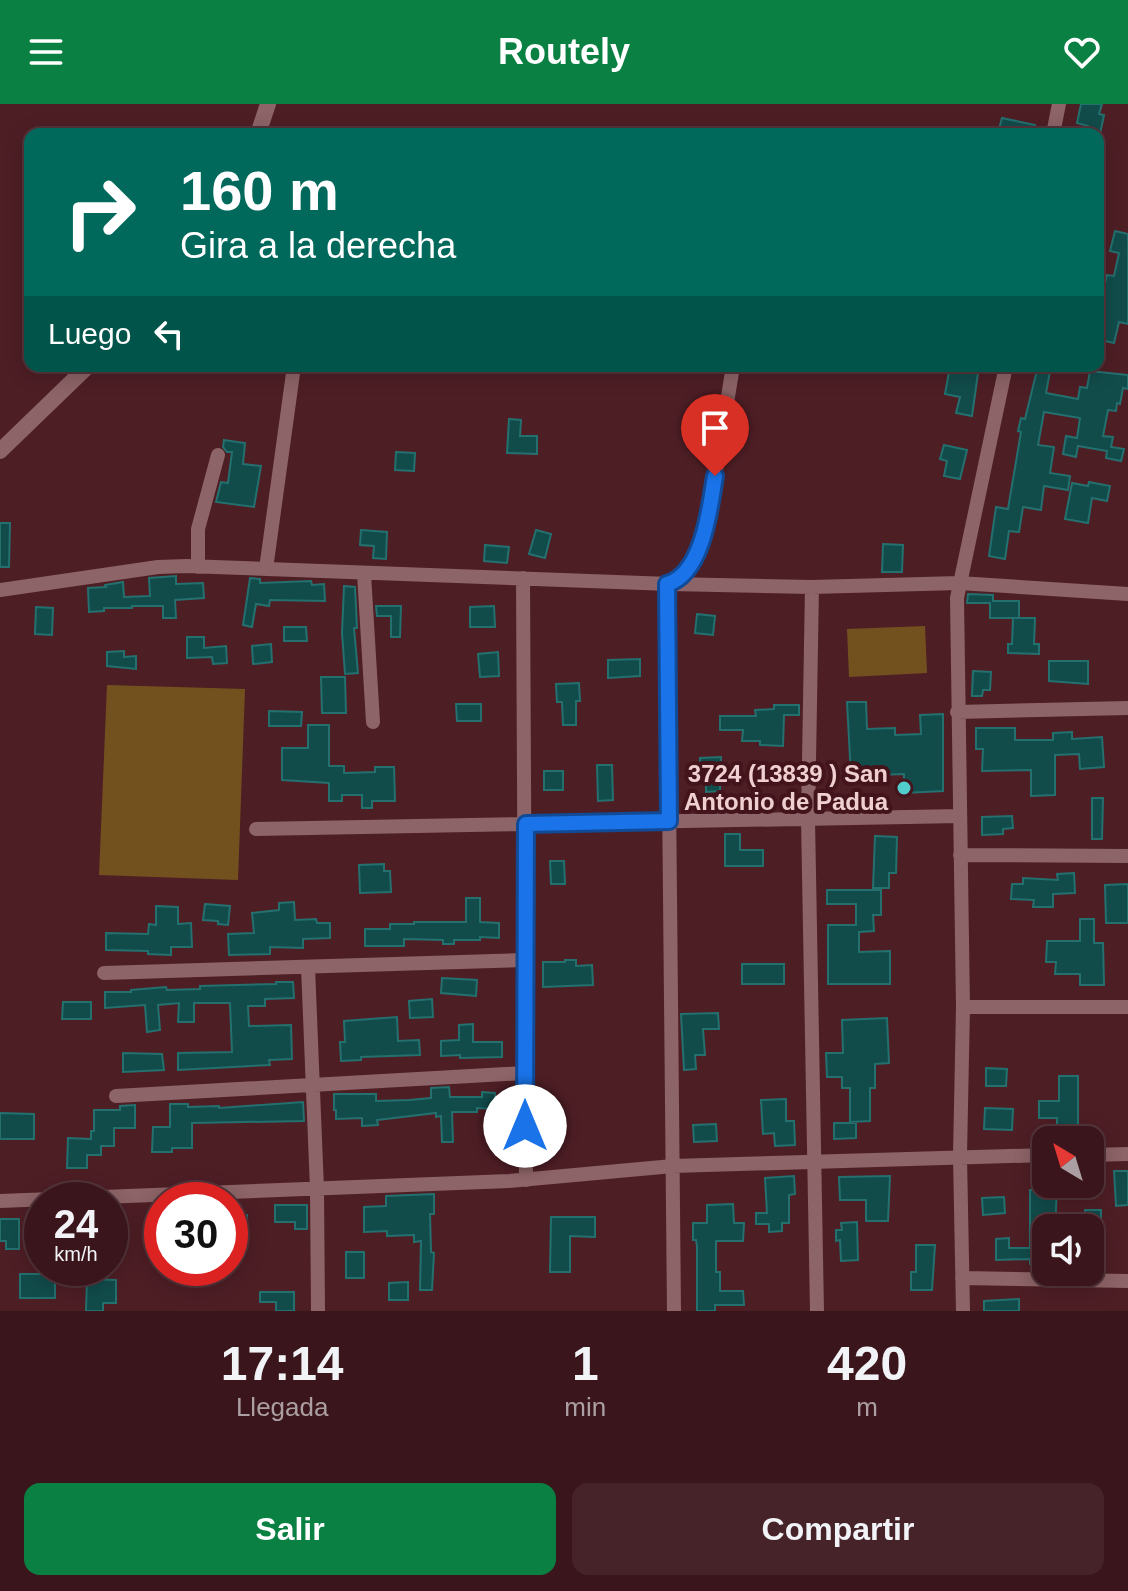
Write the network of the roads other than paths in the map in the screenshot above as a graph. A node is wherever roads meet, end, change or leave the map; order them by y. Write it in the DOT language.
graph roads {
  1 [pos="268,104"];
  2 [pos="1059,104"];
  3 [pos="260,128"];
  4 [pos="1054,128"];
  5 [pos="82,372"];
  6 [pos="293,372"];
  7 [pos="732,372"];
  8 [pos="1005,372"];
  9 [pos="0,451"];
  10 [pos="218,455"];
  11 [pos="198,567"];
  12 [pos="266,569"];
  13 [pos="364,574"];
  14 [pos="523,578"];
  15 [pos="959,583"];
  16 [pos="668,584"];
  17 [pos="812,587"];
  18 [pos="0,590"];
  19 [pos="1128,594"];
  20 [pos="1128,708"];
  21 [pos="957,712"];
  22 [pos="373,722"];
  23 [pos="960,816"];
  24 [pos="808,819"];
  25 [pos="669,821"];
  26 [pos="526,824"];
  27 [pos="256,829"];
  28 [pos="960,855"];
  29 [pos="1128,856"];
  30 [pos="525,960"];
  31 [pos="308,967"];
  32 [pos="104,973"];
  33 [pos="963,1007"];
  34 [pos="1128,1007"];
  35 [pos="525,1073"];
  36 [pos="313,1085"];
  37 [pos="116,1096"];
  38 [pos="1128,1154"];
  39 [pos="1032,1155"];
  40 [pos="1104,1155"];
  41 [pos="960,1156"];
  42 [pos="815,1163"];
  43 [pos="673,1166"];
  44 [pos="526,1180"];
  45 [pos="317,1189"];
  46 [pos="0,1201"];
  47 [pos="962,1278"];
  48 [pos="1128,1281"];
  49 [pos="318,1311"];
  50 [pos="674,1311"];
  51 [pos="817,1311"];
  52 [pos="963,1311"];
  1 -- 3 [label="street"];
  2 -- 4 [label="street"];
  5 -- 9 [label="street"];
  6 -- 12 [label="street"];
  7 -- 16 [label="street"];
  8 -- 15 [label="street"];
  10 -- 11 [label="street"];
  11 -- 12 [label="street"];
  11 -- 18 [label="street"];
  12 -- 13 [label="street"];
  13 -- 14 [label="street"];
  13 -- 22 [label="street"];
  14 -- 16 [label="street"];
  14 -- 26 [label="street"];
  15 -- 17 [label="street"];
  15 -- 19 [label="street"];
  15 -- 21 [label="street"];
  16 -- 17 [label="street"];
  16 -- 25 [label="street"];
  17 -- 24 [label="street"];
  20 -- 21 [label="street"];
  21 -- 23 [label="street"];
  23 -- 24 [label="street"];
  23 -- 28 [label="street"];
  24 -- 25 [label="street"];
  24 -- 42 [label="street"];
  25 -- 26 [label="street"];
  25 -- 43 [label="street"];
  26 -- 27 [label="street"];
  26 -- 30 [label="street"];
  28 -- 29 [label="street"];
  28 -- 33 [label="street"];
  30 -- 31 [label="street"];
  30 -- 35 [label="street"];
  31 -- 32 [label="street"];
  31 -- 36 [label="street"];
  33 -- 34 [label="street"];
  33 -- 41 [label="street"];
  35 -- 36 [label="street"];
  35 -- 44 [label="street"];
  36 -- 37 [label="street"];
  36 -- 45 [label="street"];
  38 -- 40 [label="street"];
  39 -- 41 [label="street"];
  41 -- 42 [label="street"];
  41 -- 47 [label="street"];
  42 -- 43 [label="street"];
  42 -- 51 [label="street"];
  43 -- 44 [label="street"];
  43 -- 50 [label="street"];
  44 -- 45 [label="street"];
  45 -- 46 [label="street"];
  45 -- 49 [label="street"];
  47 -- 48 [label="street"];
  47 -- 52 [label="street"];
}
